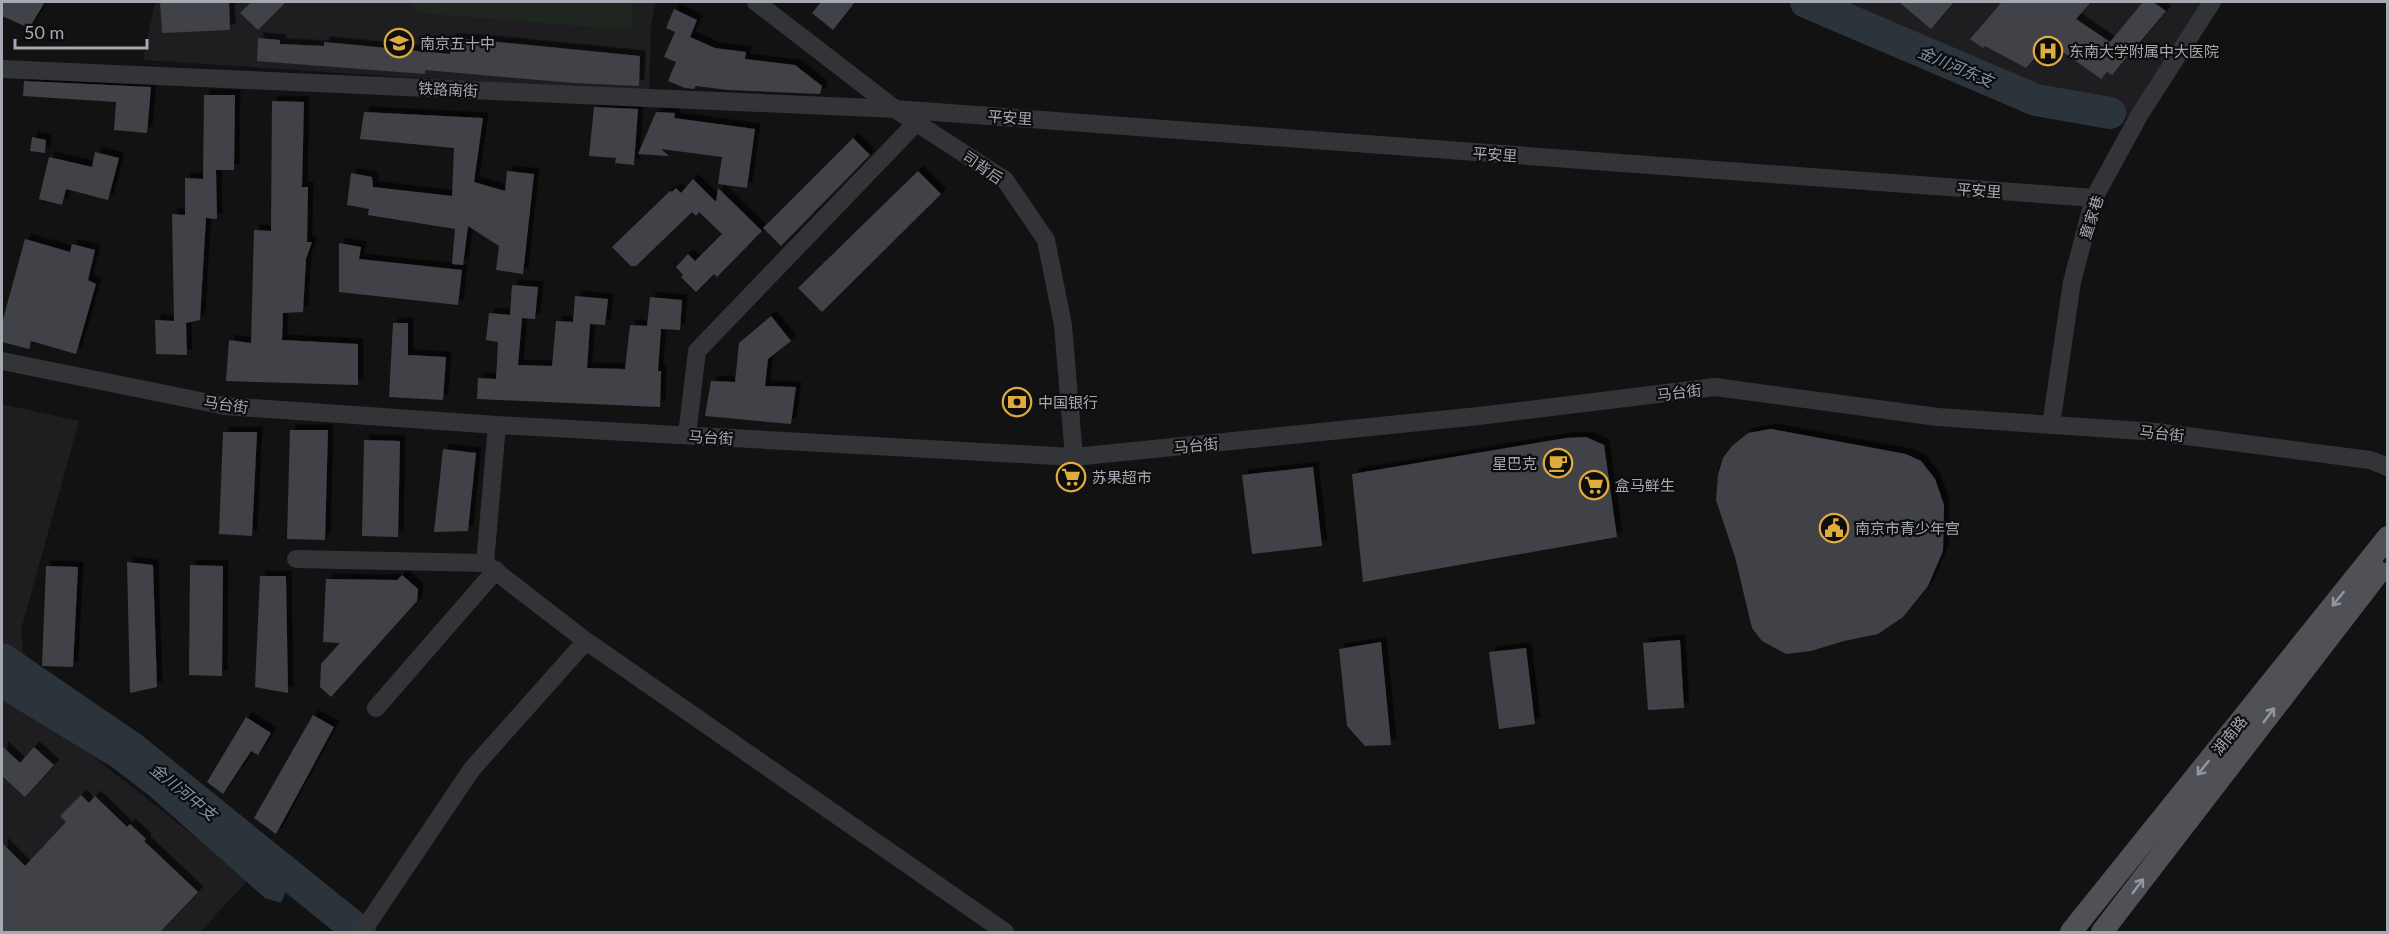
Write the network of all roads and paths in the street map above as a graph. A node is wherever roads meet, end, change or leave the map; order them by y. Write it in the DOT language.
graph roads {
  1 [pos="756,2"];
  2 [pos="2212,2"];
  3 [pos="2,69"];
  4 [pos="895,109"];
  5 [pos="916,123"];
  6 [pos="2094,198"];
  7 [pos="2,361"];
  8 [pos="497,425"];
  9 [pos="2052,425"];
  10 [pos="687,435"];
  11 [pos="1074,457"];
  12 [pos="2388,467"];
  13 [pos="2388,537"];
  14 [pos="296,559"];
  15 [pos="2388,561"];
  16 [pos="490,567"];
  17 [pos="586,641"];
  18 [pos="376,708"];
  19 [pos="362,933"];
  20 [pos="1005,933"];
  21 [pos="2071,933"];
  22 [pos="2102,933"];
  1 -- 4 [label="street, 司背后"];
  2 -- 6 [label="street, 童家巷"];
  3 -- 4 [label="street, 铁路南街"];
  4 -- 5 [label="street, 司背后"];
  4 -- 6 [label="street, 平安里"];
  5 -- 10 [label="street"];
  5 -- 11 [label="street, 司背后"];
  6 -- 9 [label="street, 童家巷"];
  7 -- 8 [label="street, 马台街"];
  8 -- 10 [label="street, 马台街"];
  8 -- 16 [label="street"];
  9 -- 11 [label="street, 马台街"];
  9 -- 12 [label="street, 马台街"];
  10 -- 11 [label="street, 马台街"];
  13 -- 21 [label="main road, 湖南路, one-way"];
  14 -- 16 [label="street"];
  22 -- 15 [label="main road, 湖南路, one-way"];
  16 -- 17 [label="street"];
  16 -- 18 [label="street"];
  17 -- 19 [label="street"];
  17 -- 20 [label="street"];
}
